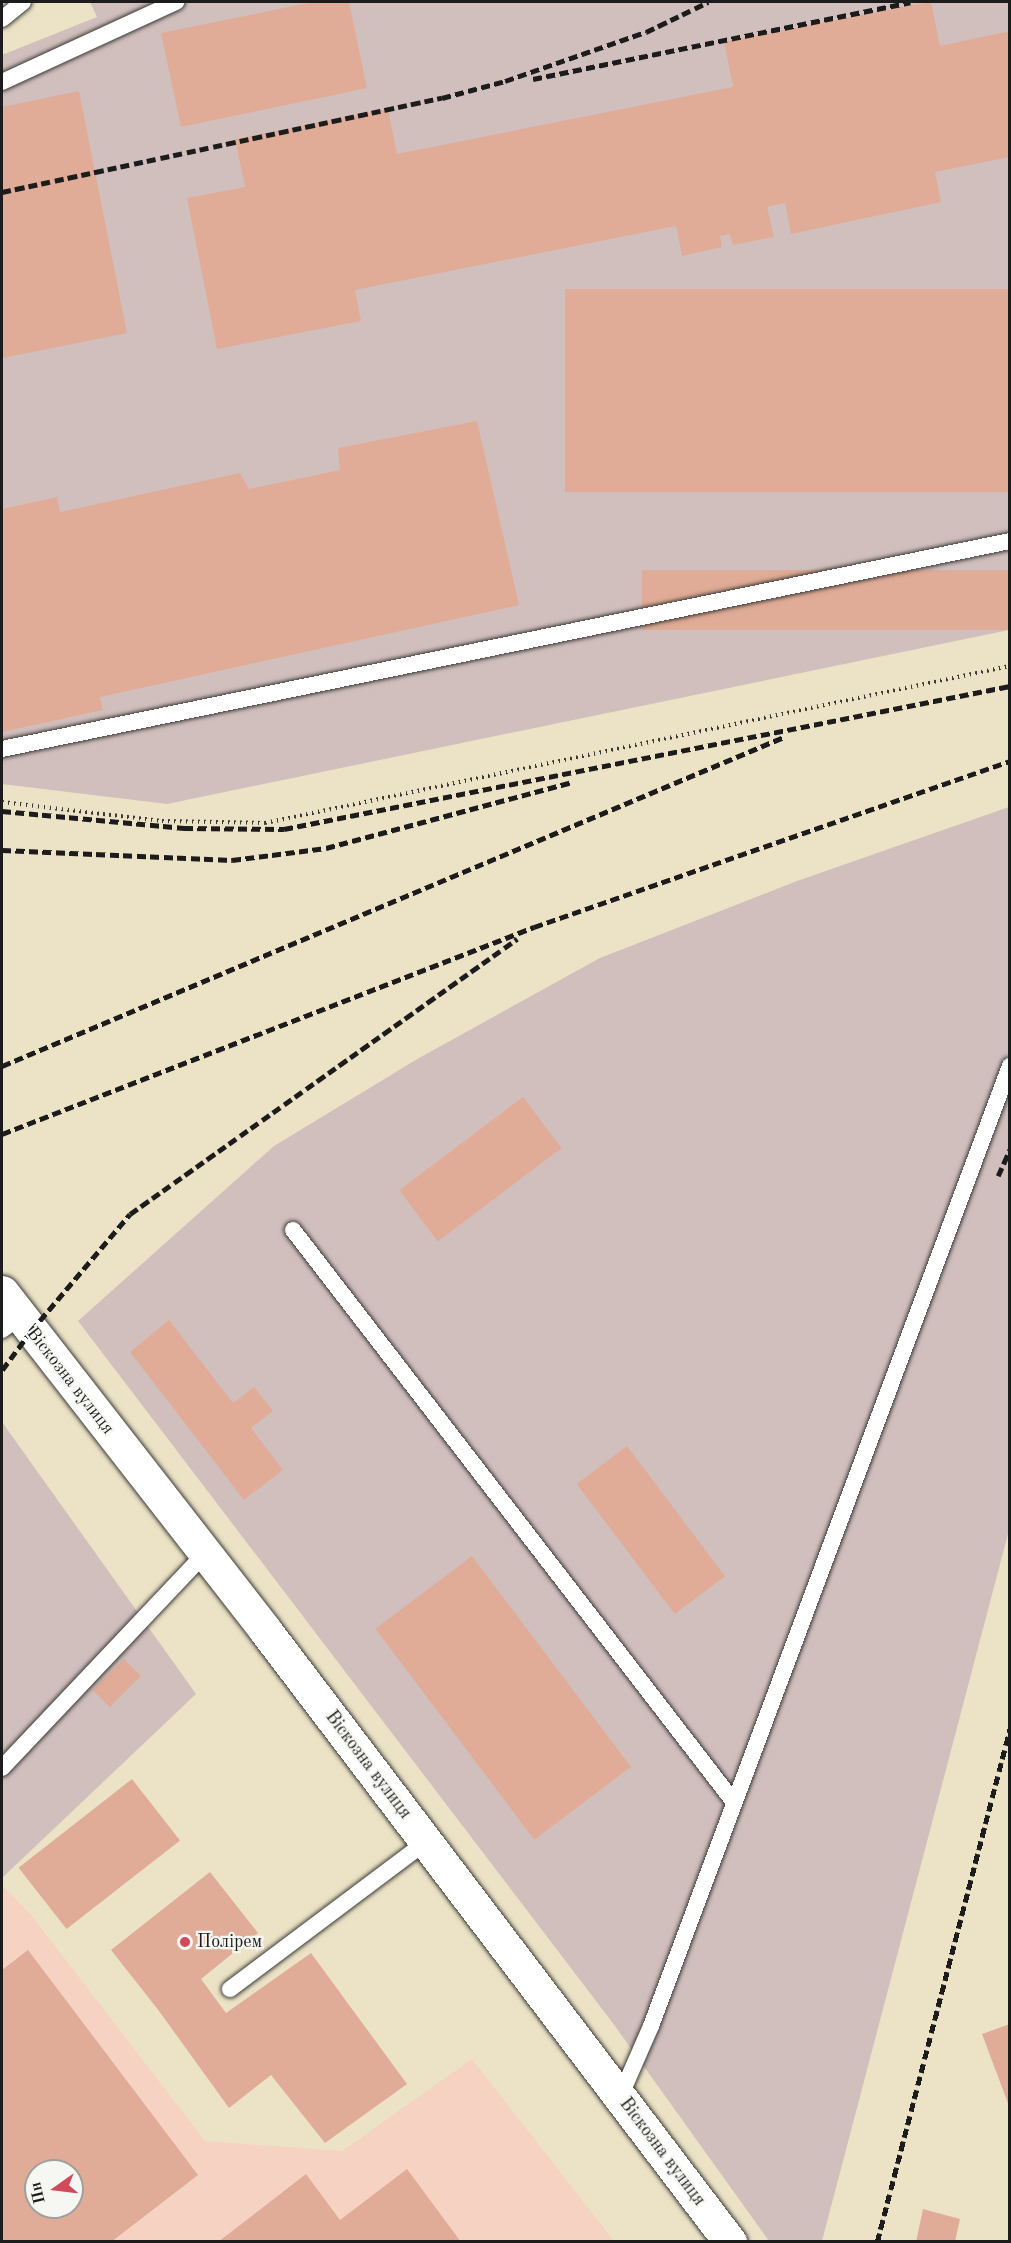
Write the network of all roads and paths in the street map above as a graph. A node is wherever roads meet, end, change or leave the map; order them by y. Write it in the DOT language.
graph roads {
  1 [pos="23,2"];
  2 [pos="176,2"];
  3 [pos="2,19"];
  4 [pos="2,82"];
  5 [pos="1010,541"];
  6 [pos="1010,666"];
  7 [pos="2,749"];
  8 [pos="2,802"];
  9 [pos="1010,1066"];
  10 [pos="293,1230"];
  11 [pos="8,1313"];
  12 [pos="205,1553"];
  13 [pos="2,1768"];
  14 [pos="733,1801"];
  15 [pos="426,1842"];
  16 [pos="231,1989"];
  17 [pos="620,2097"];
  18 [pos="730,2241"];
  1 -- 3 [label="lane"];
  2 -- 4 [label="lane"];
  5 -- 7 [label="lane"];
  6 -- 8 [label="path"];
  9 -- 14 [label="lane"];
  10 -- 14 [label="lane"];
  11 -- 12 [label="street, Віскозна вулиця"];
  12 -- 13 [label="lane"];
  12 -- 15 [label="street, Віскозна вулиця"];
  14 -- 17 [label="lane"];
  15 -- 16 [label="lane"];
  15 -- 17 [label="street, Віскозна вулиця"];
  17 -- 18 [label="street, Віскозна вулиця"];
}
